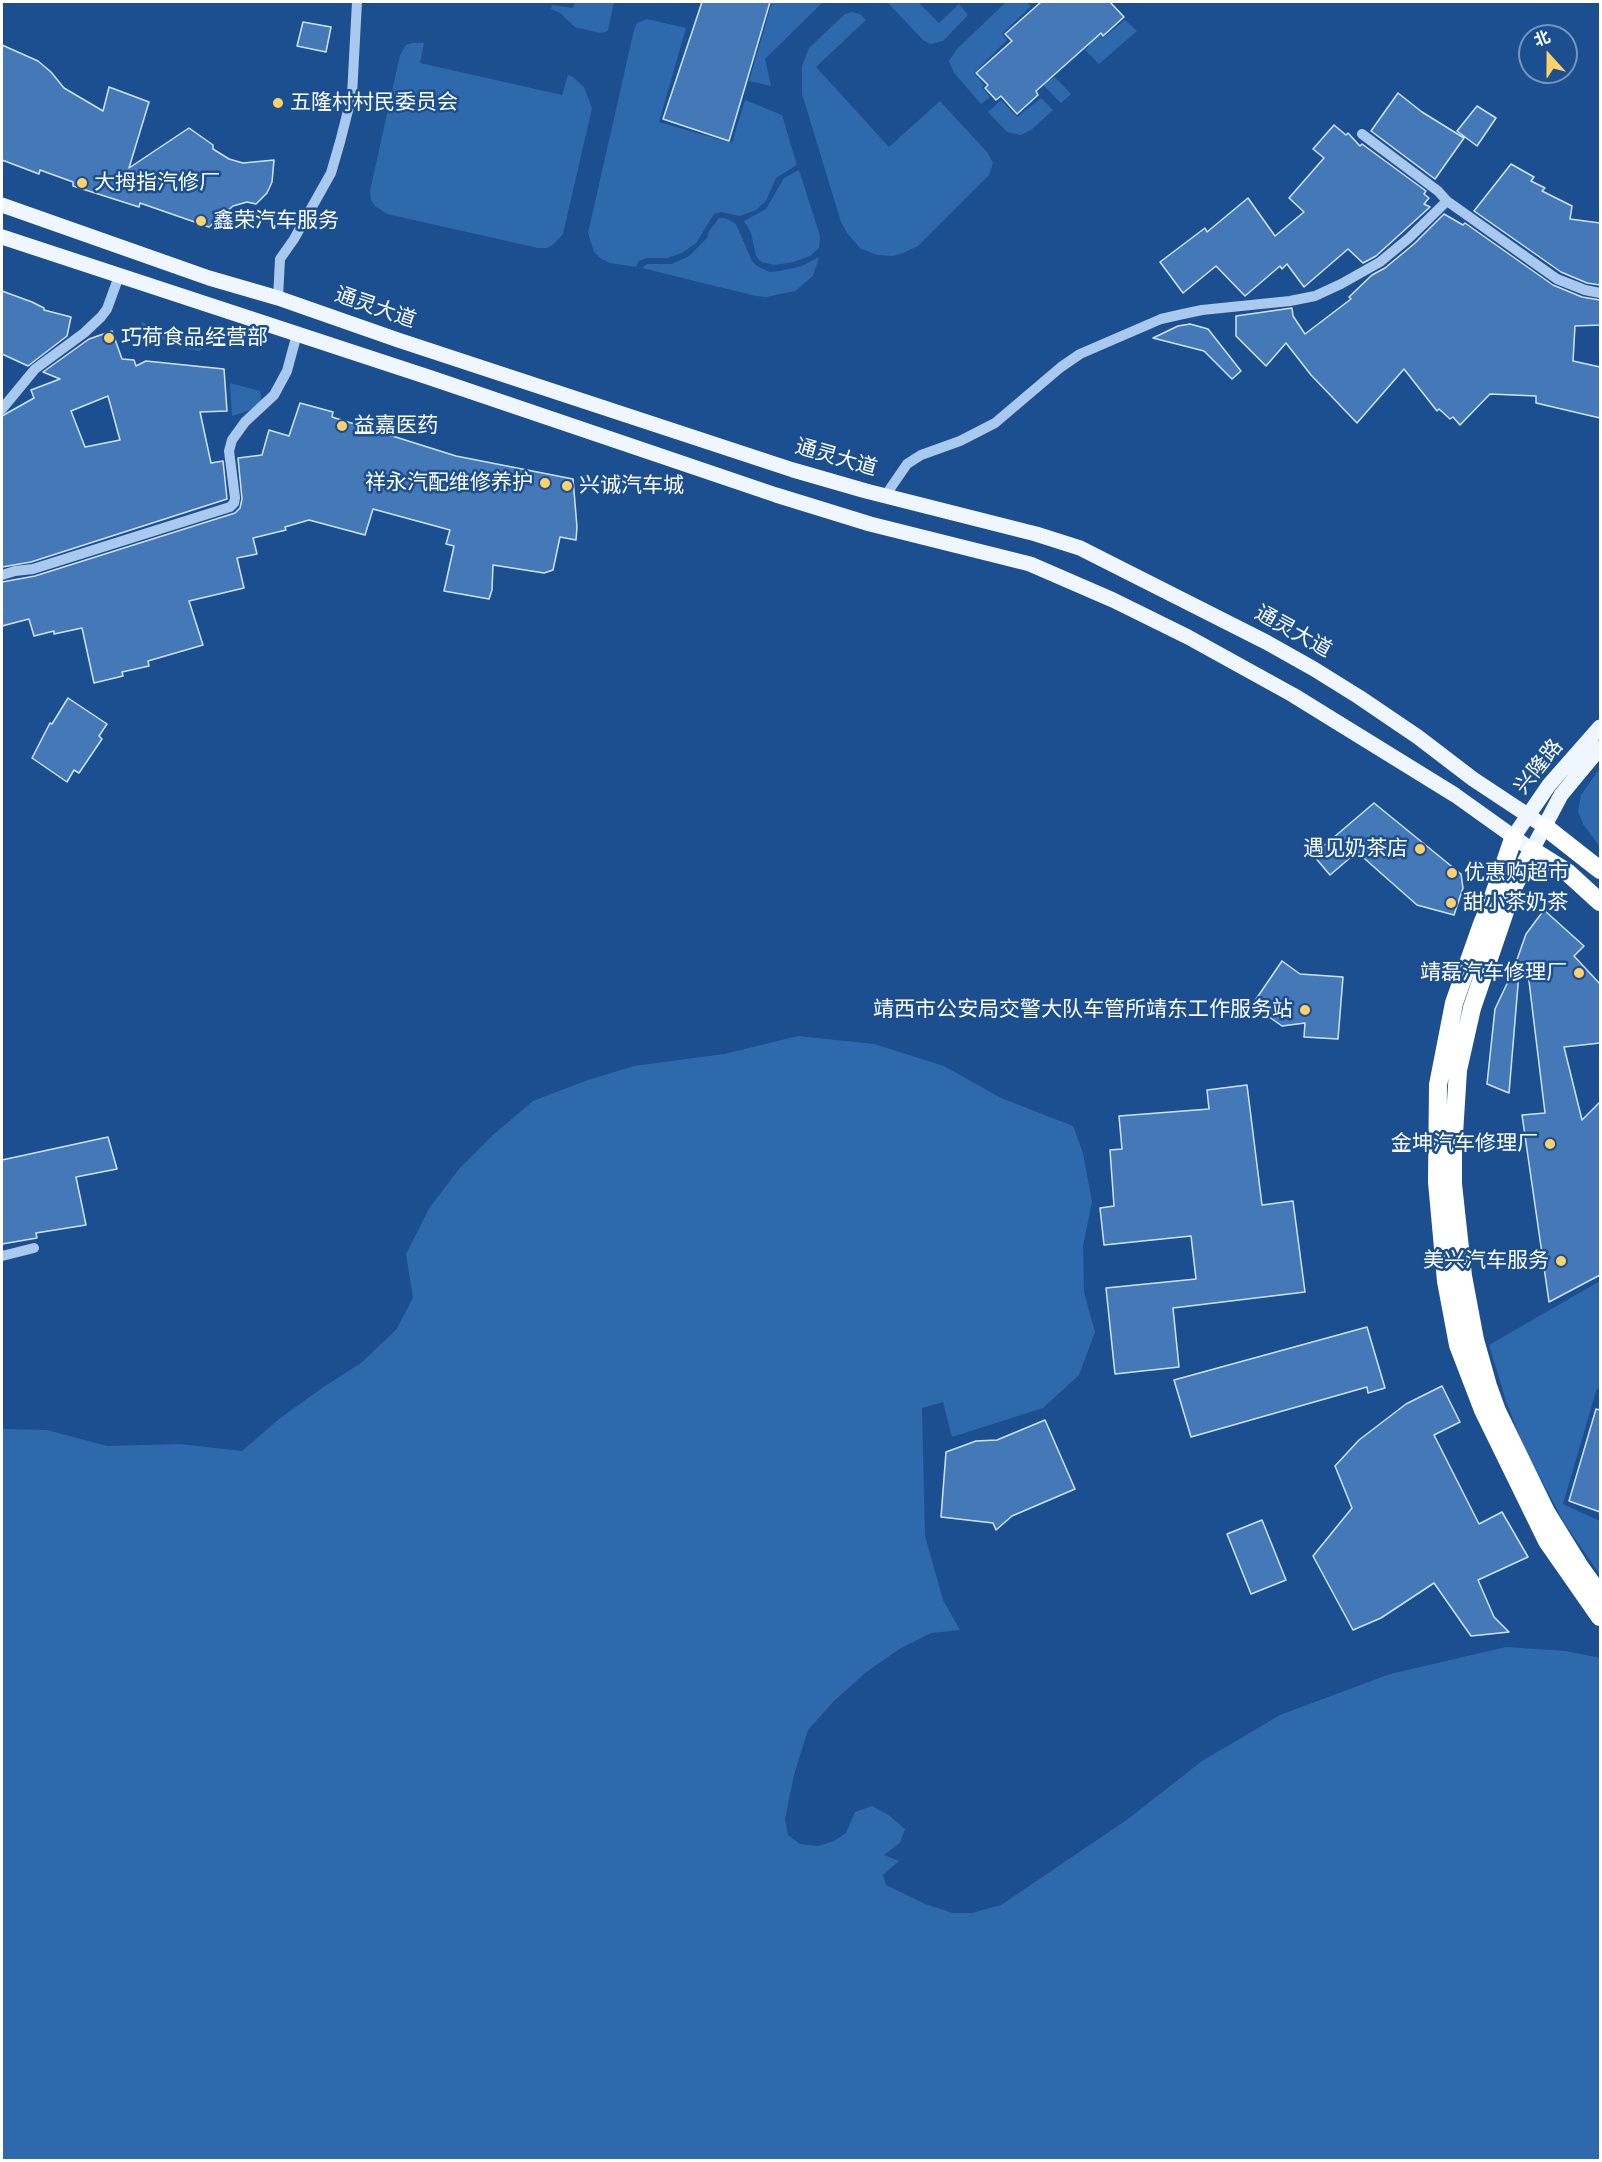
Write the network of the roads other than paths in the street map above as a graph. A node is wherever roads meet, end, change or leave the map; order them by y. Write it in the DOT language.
graph roads {
  1 [pos="357,2"];
  2 [pos="1362,134"];
  3 [pos="1447,201"];
  4 [pos="2,205"];
  5 [pos="2,237"];
  6 [pos="119,276"];
  7 [pos="1600,293"];
  8 [pos="278,298"];
  9 [pos="297,334"];
  10 [pos="2,409"];
  11 [pos="885,496"];
  12 [pos="2,575"];
  13 [pos="1600,728"];
  14 [pos="1600,748"];
  15 [pos="1527,816"];
  16 [pos="1544,826"];
  17 [pos="1514,836"];
  18 [pos="1532,850"];
  19 [pos="1600,870"];
  20 [pos="1600,902"];
  21 [pos="34,1248"];
  22 [pos="2,1256"];
  23 [pos="1600,1594"];
  24 [pos="1600,1617"];
  1 -- 8 [label="street"];
  2 -- 3 [label="street"];
  3 -- 7 [label="street"];
  3 -- 11 [label="street"];
  4 -- 8 [label="main road, 通灵大道"];
  5 -- 6 [label="main road"];
  6 -- 9 [label="main road"];
  6 -- 10 [label="street"];
  8 -- 11 [label="main road, 通灵大道"];
  9 -- 12 [label="street"];
  9 -- 17 [label="main road"];
  11 -- 15 [label="main road, 通灵大道"];
  13 -- 15 [label="main road, 兴隆路"];
  14 -- 16 [label="main road, 兴隆路"];
  15 -- 16 [label="main road, 通灵大道"];
  15 -- 17 [label="main road, 兴隆路"];
  16 -- 18 [label="main road, 兴隆路"];
  16 -- 19 [label="highway, 通灵大道"];
  17 -- 18 [label="main road"];
  17 -- 24 [label="highway"];
  18 -- 20 [label="highway"];
  18 -- 23 [label="highway"];
  21 -- 22 [label="street"];
}
